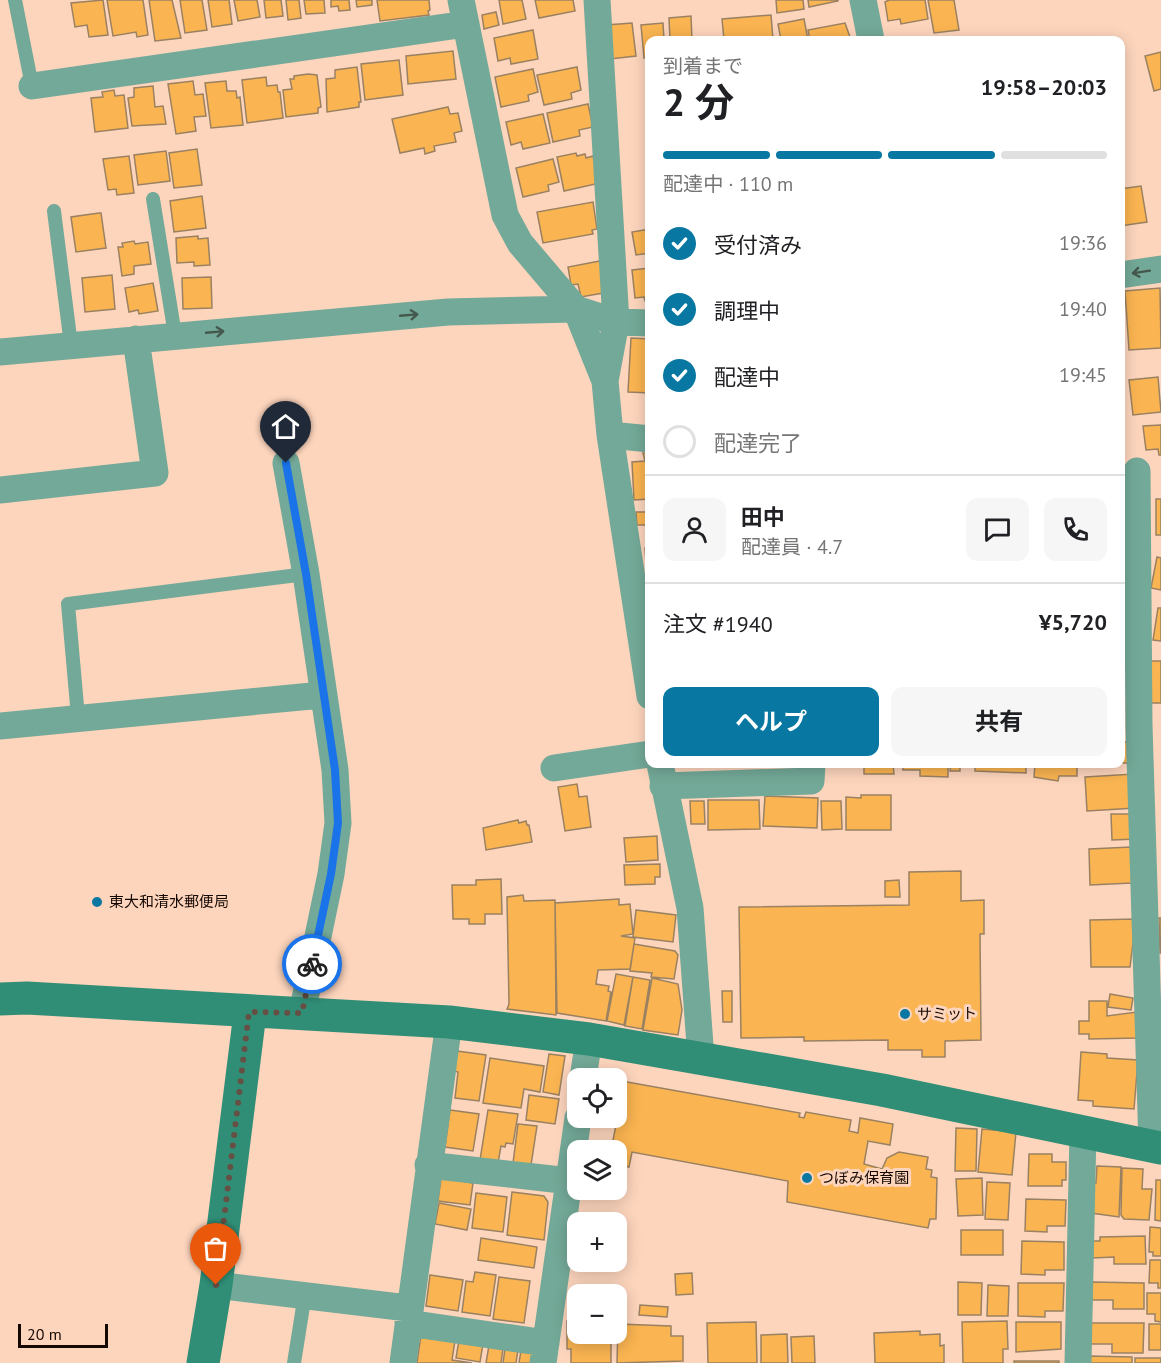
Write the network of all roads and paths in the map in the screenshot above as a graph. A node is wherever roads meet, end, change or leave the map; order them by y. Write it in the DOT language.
graph roads {
  1 [pos="15,0"];
  2 [pos="597,0"];
  3 [pos="863,0"];
  4 [pos="464,12"];
  5 [pos="870,36"];
  6 [pos="32,86"];
  7 [pos="153,199"];
  8 [pos="54,210"];
  9 [pos="1161,269"];
  10 [pos="1125,274"];
  11 [pos="576,309"];
  12 [pos="616,322"];
  13 [pos="645,323"];
  14 [pos="175,335"];
  15 [pos="136,339"];
  16 [pos="71,345"];
  17 [pos="0,352"];
  18 [pos="605,381"];
  19 [pos="610,435"];
  20 [pos="645,438"];
  21 [pos="286,463"];
  22 [pos="1140,472"];
  23 [pos="0,490"];
  24 [pos="306,574"];
  25 [pos="645,663"];
  26 [pos="322,695"];
  27 [pos="78,717"];
  28 [pos="1140,725"];
  29 [pos="0,726"];
  30 [pos="645,755"];
  31 [pos="554,768"];
  32 [pos="812,768"];
  33 [pos="661,775"];
  34 [pos="0,999"];
  35 [pos="249,1012"];
  36 [pos="302,1013"];
  37 [pos="449,1022"];
  38 [pos="589,1039"];
  39 [pos="701,1059"];
  40 [pos="585,1068"];
  41 [pos="1083,1131"];
  42 [pos="1157,1147"];
  43 [pos="428,1165"];
  44 [pos="567,1181"];
  45 [pos="567,1200"];
  46 [pos="216,1285"];
  47 [pos="305,1294"];
  48 [pos="408,1315"];
  49 [pos="544,1353"];
  50 [pos="203,1363"];
  51 [pos="294,1363"];
  52 [pos="403,1363"];
  53 [pos="1078,1363"];
  1 -- 6 [label="lane"];
  2 -- 12 [label="street"];
  3 -- 5 [label="street"];
  4 -- 6 [label="street"];
  4 -- 11 [label="street"];
  7 -- 14 [label="lane"];
  8 -- 16 [label="lane"];
  9 -- 10 [label="street, one-way"];
  11 -- 12 [label="street"];
  14 -- 11 [label="street, one-way"];
  11 -- 18 [label="street"];
  12 -- 13 [label="street"];
  12 -- 18 [label="street"];
  14 -- 15 [label="street"];
  15 -- 16 [label="street"];
  15 -- 23 [label="street"];
  16 -- 17 [label="street"];
  18 -- 19 [label="street"];
  19 -- 20 [label="street"];
  19 -- 25 [label="street"];
  21 -- 24 [label="street"];
  22 -- 28 [label="street"];
  24 -- 26 [label="street"];
  24 -- 27 [label="lane"];
  26 -- 27 [label="street"];
  26 -- 36 [label="street"];
  27 -- 29 [label="street"];
  28 -- 42 [label="street"];
  30 -- 31 [label="street"];
  32 -- 33 [label="street"];
  33 -- 39 [label="street"];
  34 -- 35 [label="street"];
  35 -- 36 [label="street"];
  35 -- 46 [label="street"];
  36 -- 37 [label="street"];
  37 -- 38 [label="street"];
  37 -- 43 [label="street"];
  38 -- 39 [label="street"];
  38 -- 40 [label="street"];
  39 -- 41 [label="street"];
  41 -- 42 [label="street"];
  41 -- 53 [label="street"];
  43 -- 44 [label="street"];
  43 -- 48 [label="street"];
  45 -- 49 [label="street"];
  46 -- 47 [label="street"];
  46 -- 50 [label="street"];
  47 -- 48 [label="street"];
  47 -- 51 [label="lane"];
  48 -- 49 [label="street"];
  48 -- 52 [label="street"];
}
